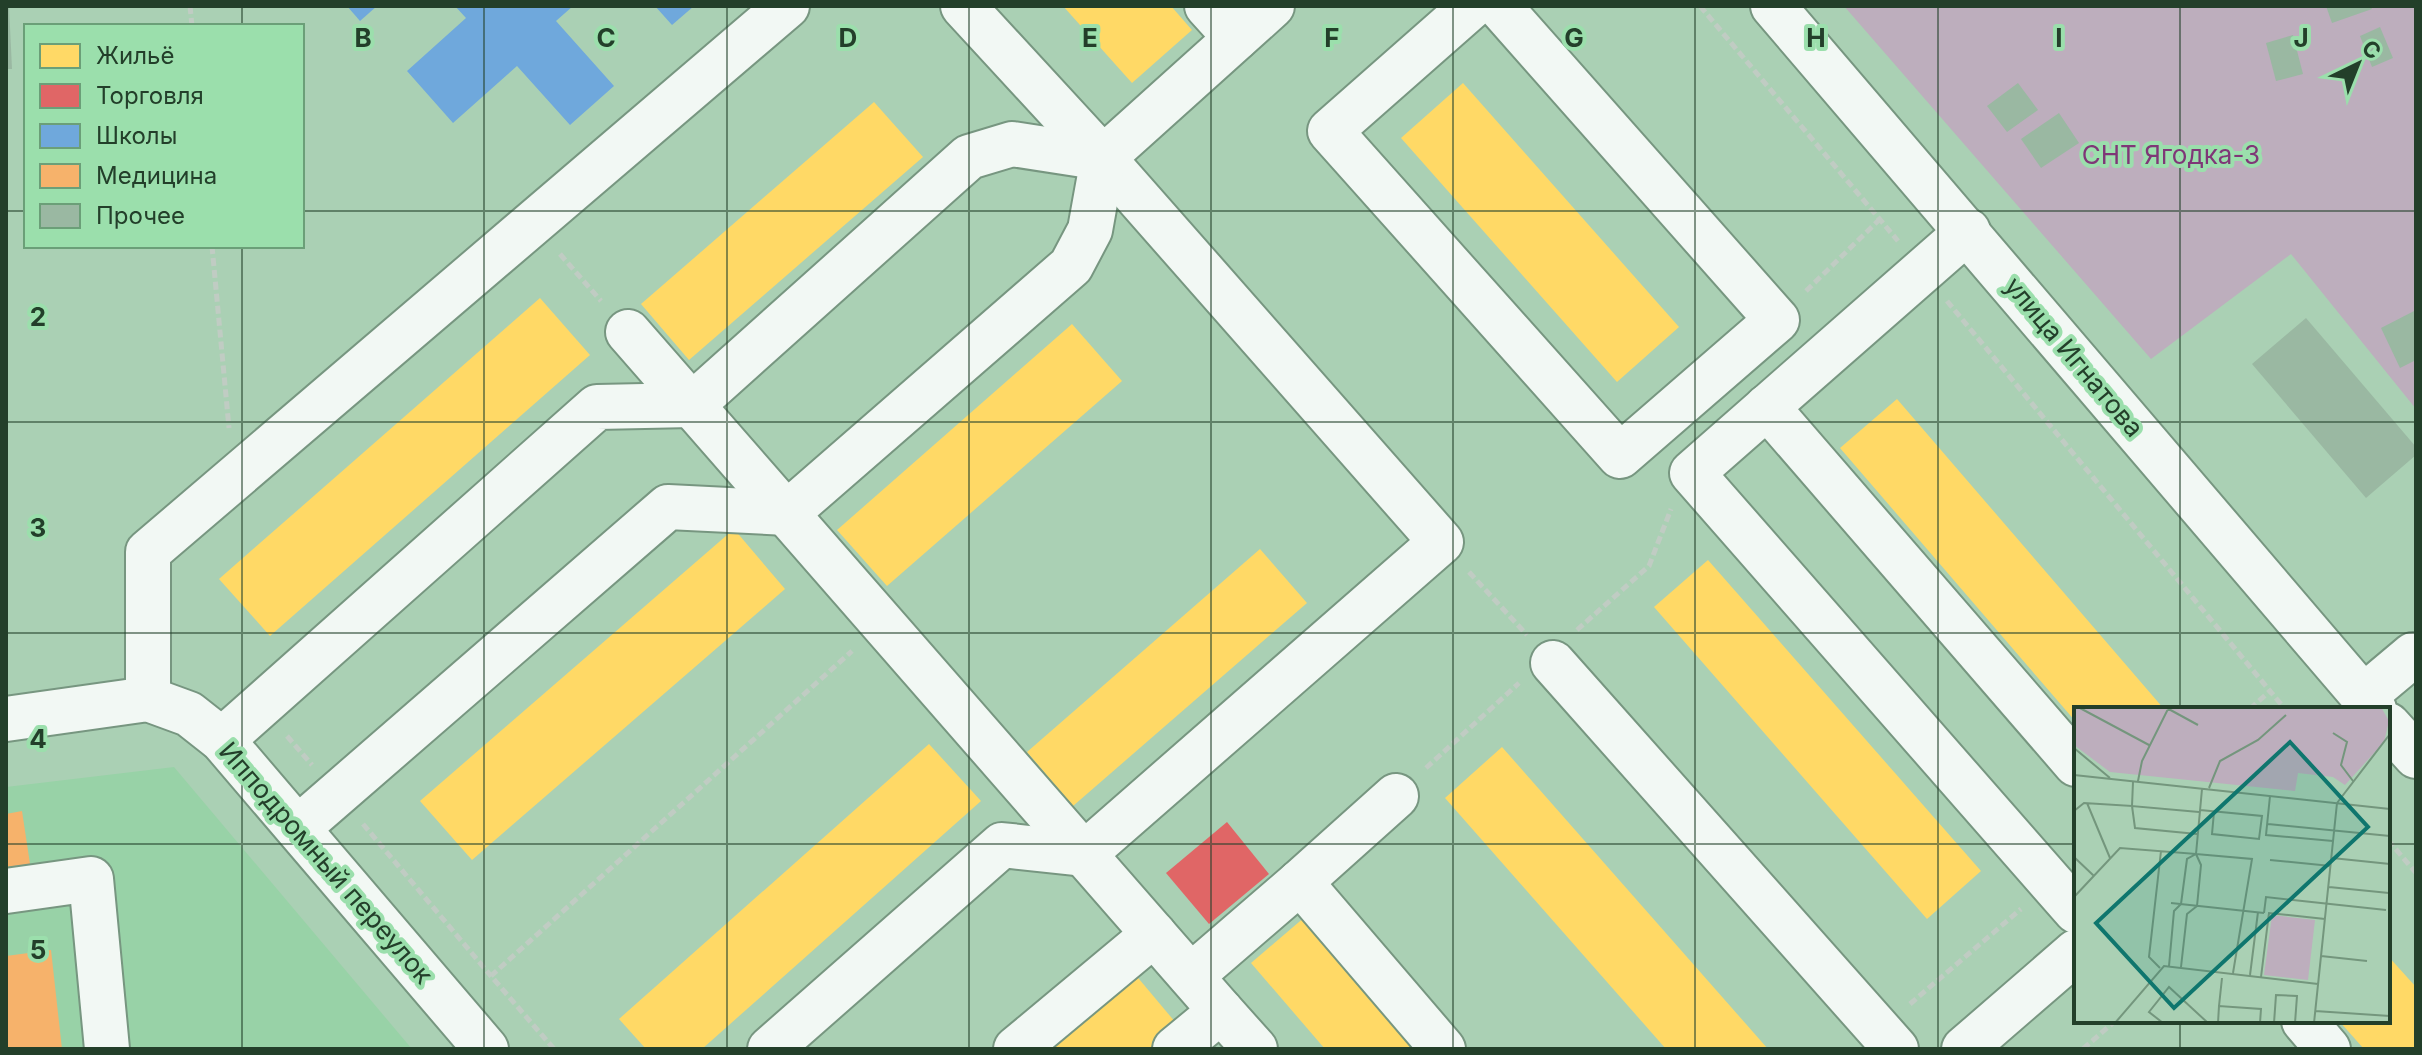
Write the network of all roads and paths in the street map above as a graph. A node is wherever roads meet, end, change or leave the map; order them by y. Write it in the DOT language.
graph roads {
  1 [pos="787,6"];
  2 [pos="963,6"];
  3 [pos="1207,6"];
  4 [pos="1272,6"];
  5 [pos="1472,6"];
  6 [pos="1499,6"];
  7 [pos="1700,6"];
  8 [pos="1773,6"];
  9 [pos="1236,38"];
  10 [pos="1103,158"];
  11 [pos="1880,219"];
  12 [pos="534,223"];
  13 [pos="1968,231"];
  14 [pos="212,248"];
  15 [pos="1923,272"];
  16 [pos="1777,320"];
  17 [pos="628,332"];
  18 [pos="692,405"];
  19 [pos="1767,407"];
  20 [pos="233,479"];
  21 [pos="787,513"];
  22 [pos="1441,542"];
  23 [pos="883,624"];
  24 [pos="2416,655"];
  25 [pos="1553,663"];
  26 [pos="2270,691"];
  27 [pos="148,699"];
  28 [pos="2252,707"];
  29 [pos="2283,707"];
  30 [pos="2366,707"];
  31 [pos="2371,707"];
  32 [pos="6,719"];
  33 [pos="2390,731"];
  34 [pos="222,740"];
  35 [pos="2416,756"];
  36 [pos="2074,762"];
  37 [pos="1396,796"];
  38 [pos="298,828"];
  39 [pos="2390,842"];
  40 [pos="1084,854"];
  41 [pos="2416,873"];
  42 [pos="1300,882"];
  43 [pos="6,891"];
  44 [pos="2064,897"];
  45 [pos="1154,934"];
  46 [pos="2074,954"];
  47 [pos="1191,976"];
  48 [pos="1221,1011"];
  49 [pos="2113,1023"];
  50 [pos="2306,1023"];
  51 [pos="1888,1040"];
  52 [pos="1981,1044"];
  53 [pos="107,1049"];
  54 [pos="486,1049"];
  55 [pos="554,1049"];
  56 [pos="770,1049"];
  57 [pos="1016,1049"];
  58 [pos="1175,1049"];
  59 [pos="1255,1049"];
  60 [pos="1443,1049"];
  61 [pos="2083,1049"];
  62 [pos="2328,1049"];
  1 -- 12 [label="main road"];
  2 -- 10 [label="main road"];
  3 -- 9 [label="main road"];
  4 -- 9 [label="main road"];
  5 -- 16 [label="main road"];
  6 -- 16 [label="main road"];
  7 -- 11 [label="path"];
  8 -- 13 [label="main road, улица Игнатова"];
  9 -- 10 [label="main road"];
  10 -- 18 [label="main road"];
  10 -- 21 [label="main road"];
  10 -- 22 [label="main road"];
  11 -- 15 [label="path"];
  11 -- 16 [label="path"];
  12 -- 17 [label="path"];
  12 -- 20 [label="main road"];
  13 -- 15 [label="main road"];
  13 -- 30 [label="main road, улица Игнатова"];
  14 -- 20 [label="path"];
  15 -- 19 [label="main road"];
  15 -- 26 [label="path"];
  17 -- 18 [label="main road"];
  18 -- 21 [label="main road"];
  18 -- 34 [label="main road"];
  19 -- 36 [label="main road"];
  19 -- 44 [label="main road"];
  20 -- 27 [label="main road"];
  21 -- 23 [label="main road"];
  21 -- 38 [label="main road"];
  22 -- 25 [label="path"];
  22 -- 40 [label="main road"];
  23 -- 40 [label="main road"];
  23 -- 55 [label="path"];
  24 -- 31 [label="main road"];
  25 -- 51 [label="main road"];
  26 -- 28 [label="path"];
  26 -- 29 [label="path"];
  27 -- 32 [label="main road, Ипподромный переулок"];
  27 -- 34 [label="main road, Ипподромный переулок"];
  33 -- 35 [label="main road, улица Игнатова"];
  34 -- 38 [label="main road, Ипподромный переулок"];
  37 -- 42 [label="main road"];
  38 -- 54 [label="main road, Ипподромный переулок"];
  39 -- 41 [label="path"];
  40 -- 45 [label="main road"];
  40 -- 56 [label="main road"];
  42 -- 47 [label="main road"];
  42 -- 60 [label="main road"];
  43 -- 53 [label="main road"];
  44 -- 51 [label="path"];
  45 -- 47 [label="main road"];
  45 -- 57 [label="main road"];
  46 -- 52 [label="main road"];
  47 -- 48 [label="main road"];
  48 -- 58 [label="main road"];
  48 -- 59 [label="main road"];
  49 -- 61 [label="path"];
  50 -- 62 [label="main road"];
}
